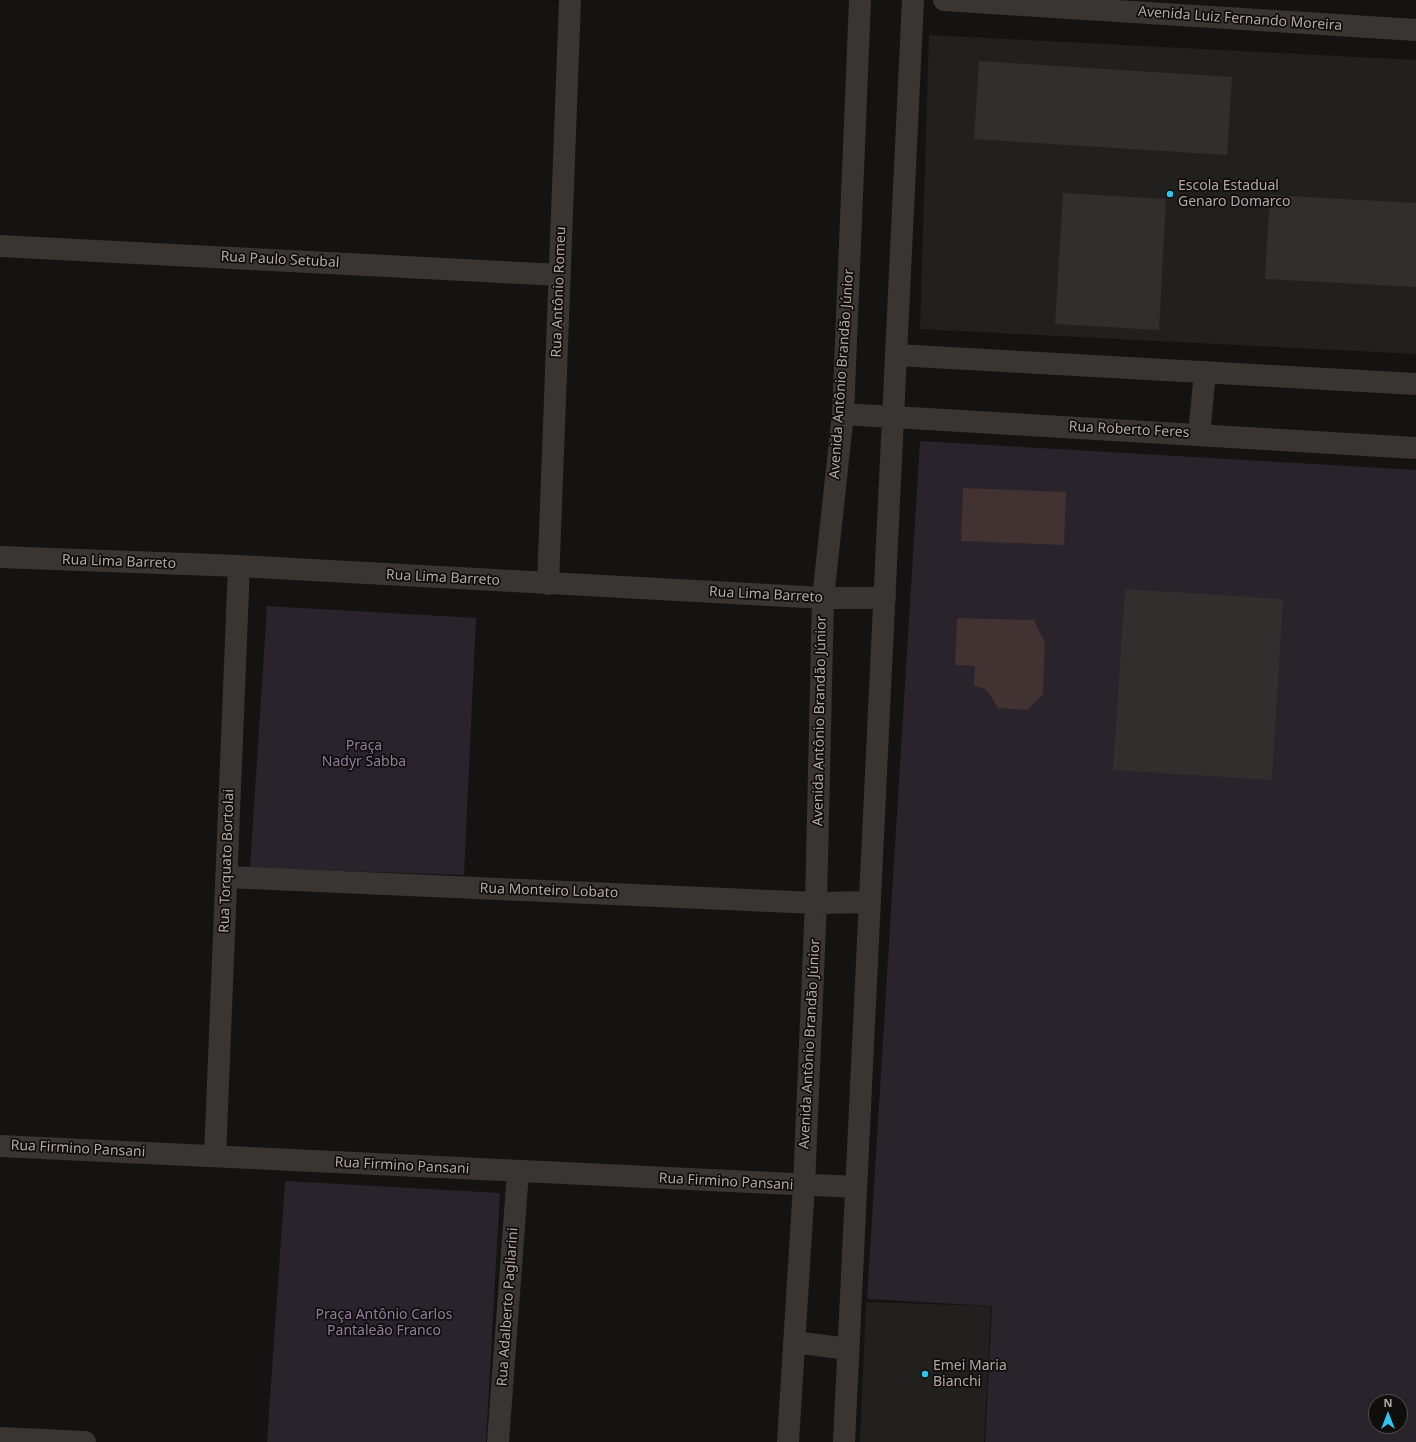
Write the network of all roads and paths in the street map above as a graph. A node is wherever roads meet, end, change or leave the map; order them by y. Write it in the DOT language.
graph roads {
  1 [pos="570,0"];
  2 [pos="860,0"];
  3 [pos="913,0"];
  4 [pos="944,0"];
  5 [pos="1416,30"];
  6 [pos="0,246"];
  7 [pos="560,275"];
  8 [pos="896,355"];
  9 [pos="1205,372"];
  10 [pos="1416,384"];
  11 [pos="843,414"];
  12 [pos="893,416"];
  13 [pos="1199,435"];
  14 [pos="1416,448"];
  15 [pos="0,557"];
  16 [pos="239,566"];
  17 [pos="548,584"];
  18 [pos="823,598"];
  19 [pos="886,598"];
  20 [pos="227,877"];
  21 [pos="870,902"];
  22 [pos="816,903"];
  23 [pos="0,1146"];
  24 [pos="215,1156"];
  25 [pos="518,1172"];
  26 [pos="804,1185"];
  27 [pos="856,1187"];
  28 [pos="794,1342"];
  29 [pos="848,1349"];
  30 [pos="0,1438"];
  31 [pos="85,1442"];
  32 [pos="498,1442"];
  33 [pos="788,1442"];
  34 [pos="844,1442"];
  1 -- 7 [label="street, Rua Antônio Romeu"];
  2 -- 11 [label="street, Avenida Antônio Brandão Júnior"];
  3 -- 8 [label="street"];
  4 -- 5 [label="street, Avenida Luiz Fernando Moreira"];
  6 -- 7 [label="street, Rua Paulo Setubal"];
  7 -- 17 [label="street, Rua Antônio Romeu"];
  8 -- 9 [label="street"];
  8 -- 12 [label="street"];
  9 -- 10 [label="street"];
  9 -- 13 [label="street"];
  11 -- 12 [label="street, Rua Roberto Feres"];
  11 -- 18 [label="street, Avenida Antônio Brandão Júnior"];
  12 -- 13 [label="street, Rua Roberto Feres"];
  12 -- 19 [label="street"];
  13 -- 14 [label="street, Rua Roberto Feres"];
  15 -- 16 [label="street, Rua Lima Barreto"];
  16 -- 17 [label="street, Rua Lima Barreto"];
  16 -- 20 [label="street, Rua Torquato Bortolai"];
  17 -- 18 [label="street, Rua Lima Barreto"];
  18 -- 19 [label="street, Rua Lima Barreto"];
  18 -- 22 [label="street, Avenida Antônio Brandão Júnior"];
  19 -- 21 [label="street"];
  20 -- 22 [label="street, Rua Monteiro Lobato"];
  20 -- 24 [label="street, Rua Torquato Bortolai"];
  21 -- 22 [label="street, Rua Monteiro Lobato"];
  21 -- 27 [label="street"];
  22 -- 26 [label="street, Avenida Antônio Brandão Júnior"];
  23 -- 24 [label="street, Rua Firmino Pansani"];
  24 -- 25 [label="street, Rua Firmino Pansani"];
  25 -- 26 [label="street, Rua Firmino Pansani"];
  25 -- 32 [label="street, Rua Adalberto Pagliarini"];
  26 -- 27 [label="street, Rua Firmino Pansani"];
  26 -- 28 [label="street, Avenida Antônio Brandão Júnior"];
  27 -- 29 [label="street"];
  28 -- 29 [label="street"];
  28 -- 33 [label="street, Avenida Antônio Brandão Júnior"];
  29 -- 34 [label="street"];
  30 -- 31 [label="street"];
}
